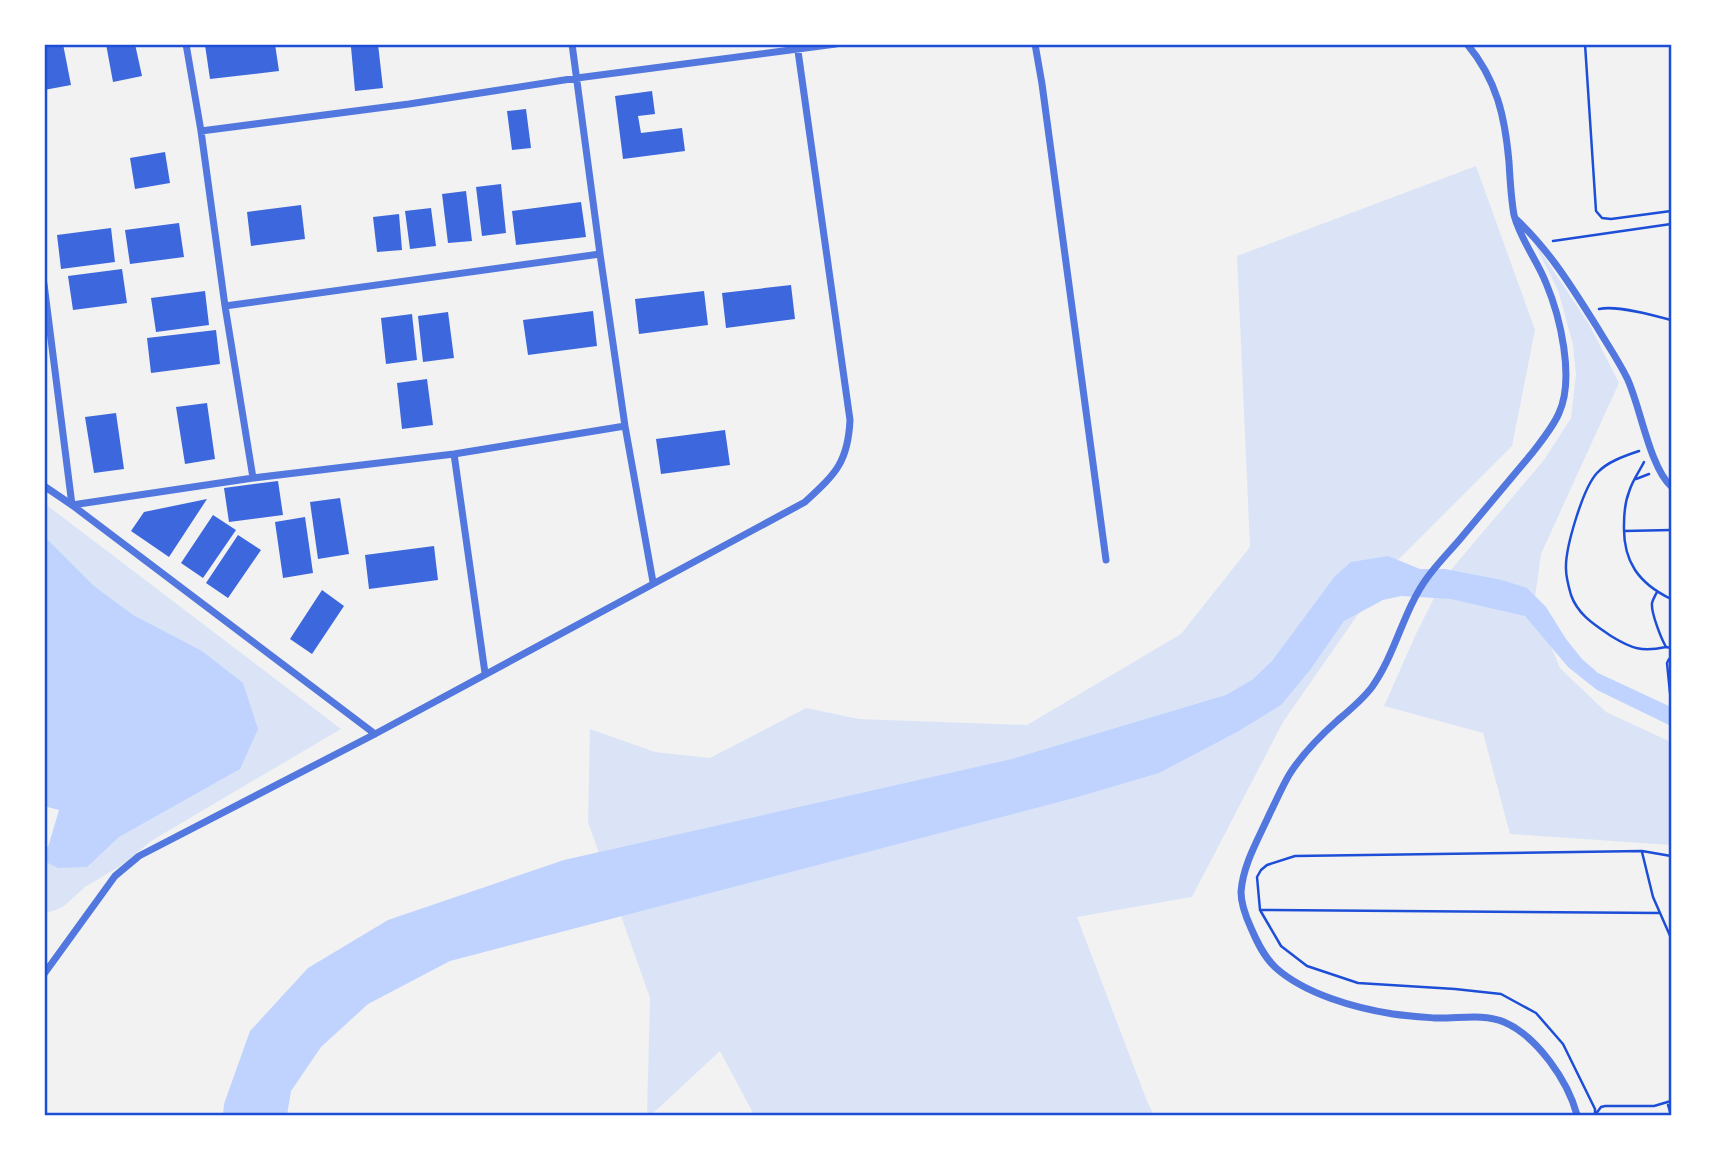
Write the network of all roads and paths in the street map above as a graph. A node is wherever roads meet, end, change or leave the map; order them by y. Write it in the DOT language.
graph roads {
  1 [pos="186,44"];
  2 [pos="572,44"];
  3 [pos="836,44"];
  4 [pos="1035,44"];
  5 [pos="1467,44"];
  6 [pos="1585,44"];
  7 [pos="798,46"];
  8 [pos="577,78"];
  9 [pos="201,131"];
  10 [pos="1671,211"];
  11 [pos="1515,217"];
  12 [pos="1671,224"];
  13 [pos="1540,243"];
  14 [pos="600,254"];
  15 [pos="44,284"];
  16 [pos="225,306"];
  17 [pos="1587,311"];
  18 [pos="1671,320"];
  19 [pos="625,426"];
  20 [pos="1648,448"];
  21 [pos="454,454"];
  22 [pos="253,478"];
  23 [pos="1633,480"];
  24 [pos="44,486"];
  25 [pos="1671,486"];
  26 [pos="72,505"];
  27 [pos="1671,530"];
  28 [pos="1624,531"];
  29 [pos="1106,561"];
  30 [pos="653,582"];
  31 [pos="1657,592"];
  32 [pos="1671,598"];
  33 [pos="1666,647"];
  34 [pos="1671,648"];
  35 [pos="1671,658"];
  36 [pos="485,673"];
  37 [pos="1670,693"];
  38 [pos="375,734"];
  39 [pos="1642,851"];
  40 [pos="1671,856"];
  41 [pos="1260,910"];
  42 [pos="1660,913"];
  43 [pos="1671,938"];
  44 [pos="44,974"];
  45 [pos="1669,1102"];
  46 [pos="1595,1114"];
  47 [pos="1577,1115"];
  48 [pos="1671,1115"];
  1 -- 9 [label="street"];
  2 -- 8 [label="street"];
  3 -- 7 [label="street"];
  4 -- 29 [label="street"];
  5 -- 11 [label="street"];
  6 -- 10 [label="path"];
  7 -- 8 [label="street"];
  7 -- 30 [label="street"];
  8 -- 9 [label="street"];
  8 -- 14 [label="street"];
  9 -- 16 [label="street"];
  11 -- 13 [label="street"];
  11 -- 47 [label="street"];
  12 -- 13 [label="path"];
  13 -- 17 [label="street"];
  14 -- 16 [label="street"];
  14 -- 19 [label="street"];
  15 -- 26 [label="street"];
  16 -- 22 [label="street"];
  17 -- 18 [label="path"];
  17 -- 25 [label="street"];
  19 -- 21 [label="street"];
  19 -- 30 [label="street"];
  20 -- 33 [label="path"];
  21 -- 22 [label="street"];
  21 -- 36 [label="street"];
  22 -- 26 [label="street"];
  23 -- 28 [label="path"];
  24 -- 26 [label="street"];
  26 -- 38 [label="street"];
  27 -- 28 [label="path"];
  28 -- 31 [label="path"];
  30 -- 36 [label="street"];
  31 -- 32 [label="path"];
  31 -- 33 [label="path"];
  33 -- 34 [label="path"];
  35 -- 37 [label="path"];
  36 -- 38 [label="street"];
  38 -- 44 [label="street"];
  39 -- 40 [label="path"];
  39 -- 41 [label="path"];
  39 -- 42 [label="path"];
  41 -- 42 [label="path"];
  41 -- 46 [label="path"];
  42 -- 43 [label="path"];
  45 -- 46 [label="path"];
  45 -- 48 [label="path"];
}
